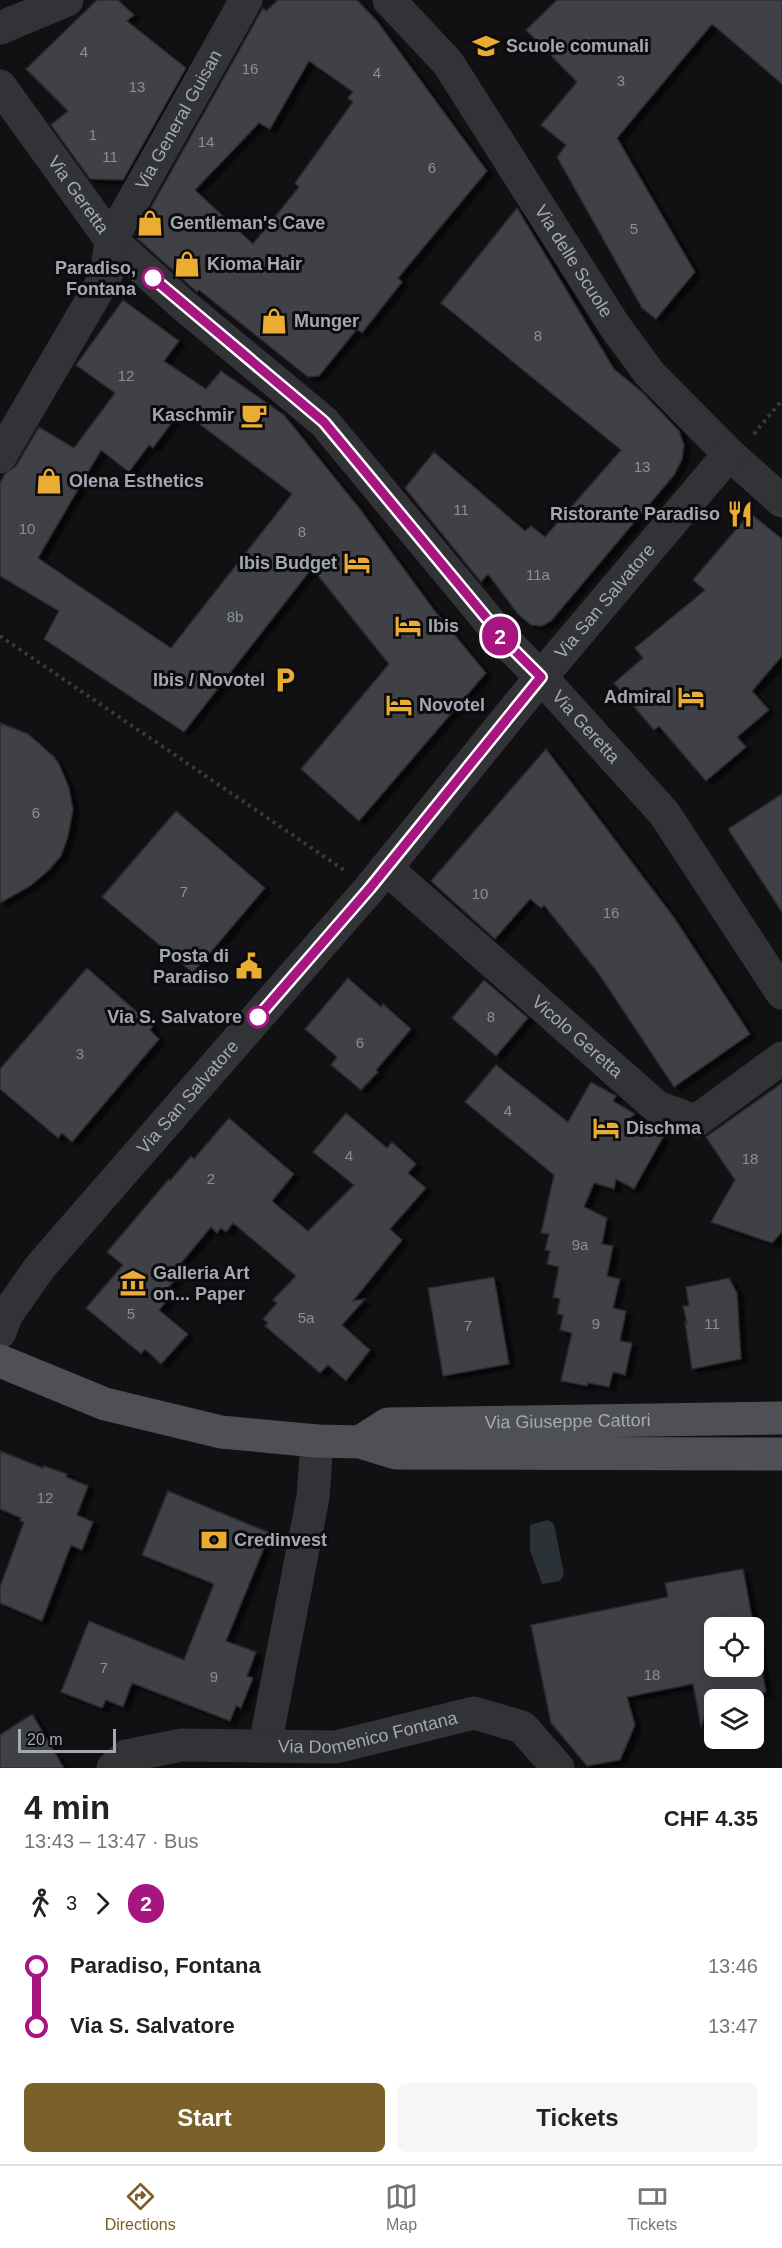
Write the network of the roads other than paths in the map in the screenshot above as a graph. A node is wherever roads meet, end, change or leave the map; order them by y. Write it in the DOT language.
graph roads {
  1 [pos="67,0"];
  2 [pos="246,0"];
  3 [pos="389,0"];
  4 [pos="0,28"];
  5 [pos="0,86"];
  6 [pos="111,240"];
  7 [pos="729,454"];
  8 [pos="0,457"];
  9 [pos="782,501"];
  10 [pos="541,677"];
  11 [pos="378,878"];
  12 [pos="782,993"];
  13 [pos="782,1059"];
  14 [pos="0,1332"];
  15 [pos="0,1361"];
  16 [pos="782,1418"];
  17 [pos="317,1441"];
  18 [pos="360,1442"];
  19 [pos="782,1454"];
  20 [pos="265,1745"];
  21 [pos="113,1768"];
  22 [pos="558,1768"];
  1 -- 4 [label="street"];
  2 -- 6 [label="street, Via General Guisan"];
  3 -- 7 [label="street, Via delle Scuole"];
  5 -- 6 [label="street, Via Geretta"];
  6 -- 8 [label="street"];
  6 -- 10 [label="street, Via Geretta"];
  7 -- 9 [label="street, Via delle Scuole"];
  7 -- 10 [label="street, Via San Salvatore"];
  10 -- 11 [label="street, Via San Salvatore"];
  10 -- 12 [label="street, Via Geretta"];
  11 -- 13 [label="street, Vicolo Geretta"];
  11 -- 14 [label="street, Via San Salvatore"];
  15 -- 17 [label="main road, Via Giuseppe Cattori"];
  16 -- 18 [label="main road, Via Giuseppe Cattori"];
  17 -- 18 [label="main road, Via Giuseppe Cattori"];
  17 -- 20 [label="street, Via Domenico Fontana"];
  18 -- 19 [label="main road, Via Giuseppe Cattori"];
  20 -- 21 [label="street, Via Domenico Fontana"];
  20 -- 22 [label="street, Via Domenico Fontana"];
}
